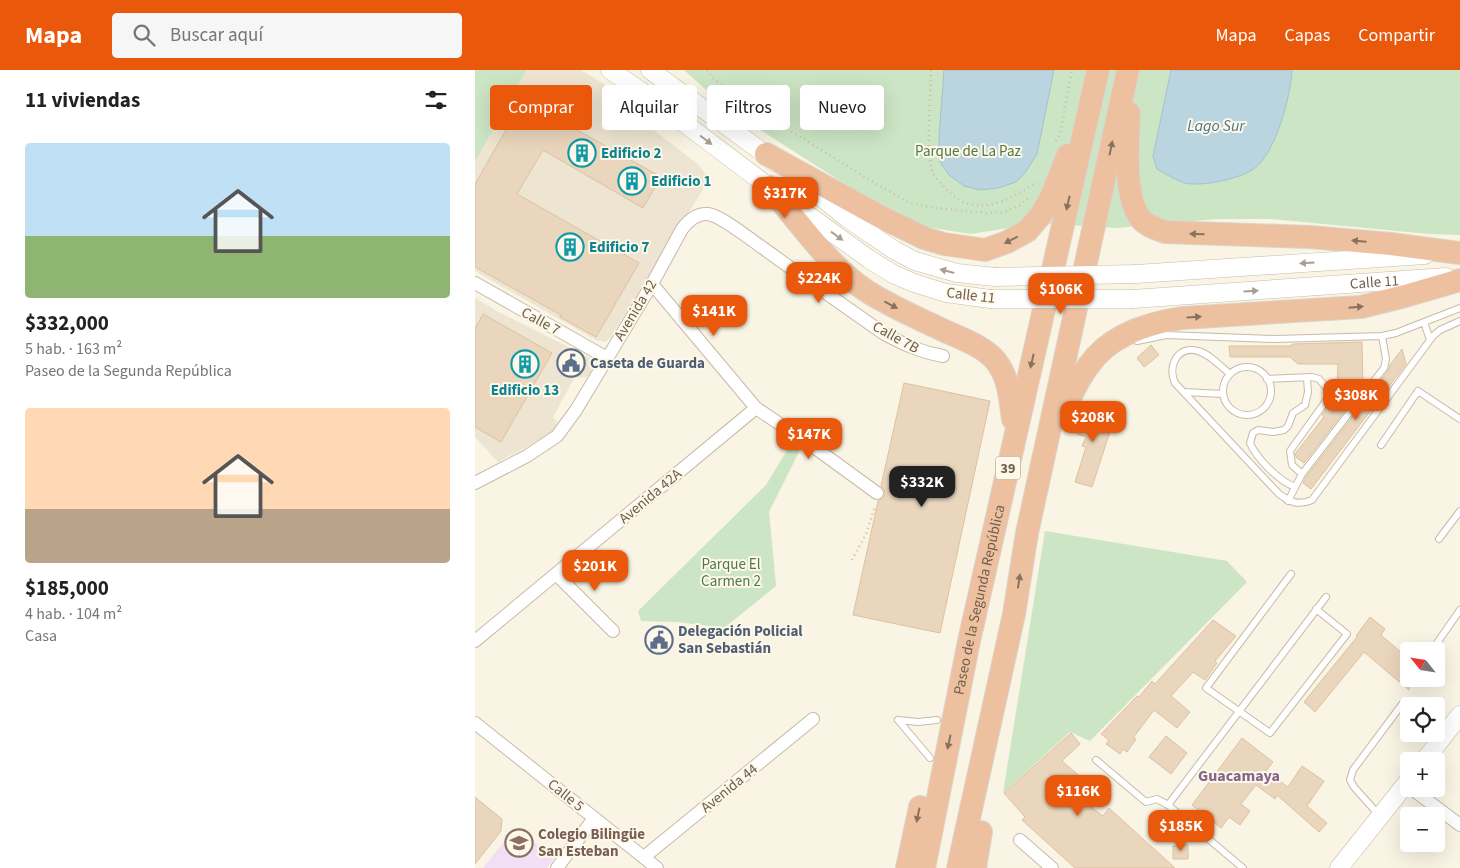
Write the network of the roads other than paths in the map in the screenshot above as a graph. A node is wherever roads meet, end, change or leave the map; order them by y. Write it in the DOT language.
graph roads {
  1 [pos="610,70"];
  2 [pos="651,70"];
  3 [pos="1098,70"];
  4 [pos="1129,70"];
  5 [pos="1093,94"];
  6 [pos="766,154"];
  7 [pos="769,187"];
  8 [pos="701,215"];
  9 [pos="1460,253"];
  10 [pos="1460,278"];
  11 [pos="475,283"];
  12 [pos="652,284"];
  13 [pos="1460,308"];
  14 [pos="1460,321"];
  15 [pos="1424,322"];
  16 [pos="1382,336"];
  17 [pos="1430,340"];
  18 [pos="1123,342"];
  19 [pos="943,356"];
  20 [pos="607,358"];
  21 [pos="1230,374"];
  22 [pos="1307,378"];
  23 [pos="1267,379"];
  24 [pos="1184,392"];
  25 [pos="1223,394"];
  26 [pos="756,408"];
  27 [pos="1460,419"];
  28 [pos="1015,435"];
  29 [pos="1047,442"];
  30 [pos="1381,445"];
  31 [pos="1302,474"];
  32 [pos="475,483"];
  33 [pos="1295,487"];
  34 [pos="877,493"];
  35 [pos="1288,501"];
  36 [pos="1460,511"];
  37 [pos="1439,539"];
  38 [pos="985,565"];
  39 [pos="556,574"];
  40 [pos="1291,574"];
  41 [pos="1326,596"];
  42 [pos="1316,610"];
  43 [pos="1460,610"];
  44 [pos="1014,614"];
  45 [pos="613,631"];
  46 [pos="475,641"];
  47 [pos="1438,642"];
  48 [pos="1400,707"];
  49 [pos="1239,712"];
  50 [pos="1460,715"];
  51 [pos="813,719"];
  52 [pos="937,720"];
  53 [pos="475,724"];
  54 [pos="1431,752"];
  55 [pos="930,758"];
  56 [pos="1096,760"];
  57 [pos="1400,795"];
  58 [pos="1424,797"];
  59 [pos="1168,805"];
  60 [pos="1380,816"];
  61 [pos="594,818"];
  62 [pos="1460,825"];
  63 [pos="1020,840"];
  64 [pos="644,857"];
  65 [pos="557,868"];
  66 [pos="657,868"];
  67 [pos="907,868"];
  68 [pos="923,868"];
  69 [pos="958,868"];
  70 [pos="975,868"];
  71 [pos="1052,868"];
  72 [pos="1243,868"];
  73 [pos="1339,868"];
  1 -- 7 [label="main road, Calle 11, one-way"];
  2 -- 6 [label="main road, Calle 11"];
  3 -- 5 [label="highway, Paseo de la Segunda República / 39"];
  9 -- 4 [label="highway, one-way"];
  29 -- 4 [label="highway, 39, one-way"];
  5 -- 6 [label="highway, one-way"];
  5 -- 28 [label="highway, Paseo de la Segunda República / 39, one-way"];
  9 -- 6 [label="main road, Calle 11, one-way, bridge"];
  7 -- 10 [label="main road, Calle 11, one-way, bridge"];
  7 -- 28 [label="highway, one-way"];
  8 -- 12 [label="street, Avenida 42"];
  8 -- 19 [label="street, Calle 7B"];
  18 -- 10 [label="highway, one-way"];
  11 -- 20 [label="street, Calle 7"];
  12 -- 20 [label="street, Avenida 42"];
  12 -- 26 [label="street"];
  13 -- 15 [label="lane"];
  14 -- 17 [label="lane"];
  15 -- 16 [label="lane"];
  15 -- 17 [label="lane"];
  16 -- 18 [label="lane"];
  16 -- 31 [label="lane"];
  17 -- 35 [label="lane"];
  18 -- 29 [label="highway"];
  20 -- 32 [label="street, Avenida 42"];
  21 -- 23 [label="lane"];
  21 -- 24 [label="lane"];
  21 -- 25 [label="lane"];
  22 -- 23 [label="lane"];
  22 -- 31 [label="lane"];
  22 -- 33 [label="lane"];
  23 -- 25 [label="lane"];
  24 -- 25 [label="lane"];
  24 -- 35 [label="lane"];
  26 -- 34 [label="street"];
  26 -- 39 [label="street, Avenida 42A"];
  27 -- 30 [label="lane"];
  28 -- 38 [label="highway, Paseo de la Segunda República / 39"];
  44 -- 29 [label="highway, 39, one-way"];
  31 -- 33 [label="lane"];
  33 -- 35 [label="lane"];
  36 -- 37 [label="lane"];
  38 -- 52 [label="highway"];
  38 -- 68 [label="highway, Paseo de la Segunda República / 39, one-way"];
  39 -- 45 [label="street"];
  39 -- 46 [label="street, Avenida 42A"];
  40 -- 49 [label="lane"];
  41 -- 42 [label="lane"];
  42 -- 49 [label="lane"];
  42 -- 49 [label="lane"];
  43 -- 47 [label="lane"];
  44 -- 69 [label="highway, 39"];
  44 -- 70 [label="highway"];
  48 -- 60 [label="lane"];
  49 -- 59 [label="lane"];
  50 -- 54 [label="main road"];
  51 -- 64 [label="street, Avenida 44"];
  52 -- 55 [label="highway"];
  52 -- 55 [label="lane"];
  53 -- 61 [label="street, Calle 5"];
  55 -- 67 [label="highway, one-way"];
  56 -- 59 [label="lane"];
  57 -- 60 [label="main road"];
  58 -- 62 [label="street"];
  59 -- 72 [label="lane"];
  60 -- 73 [label="main road"];
  61 -- 64 [label="street, Calle 5"];
  61 -- 65 [label="street"];
  63 -- 71 [label="street"];
  64 -- 66 [label="street, Calle 5"];
}
